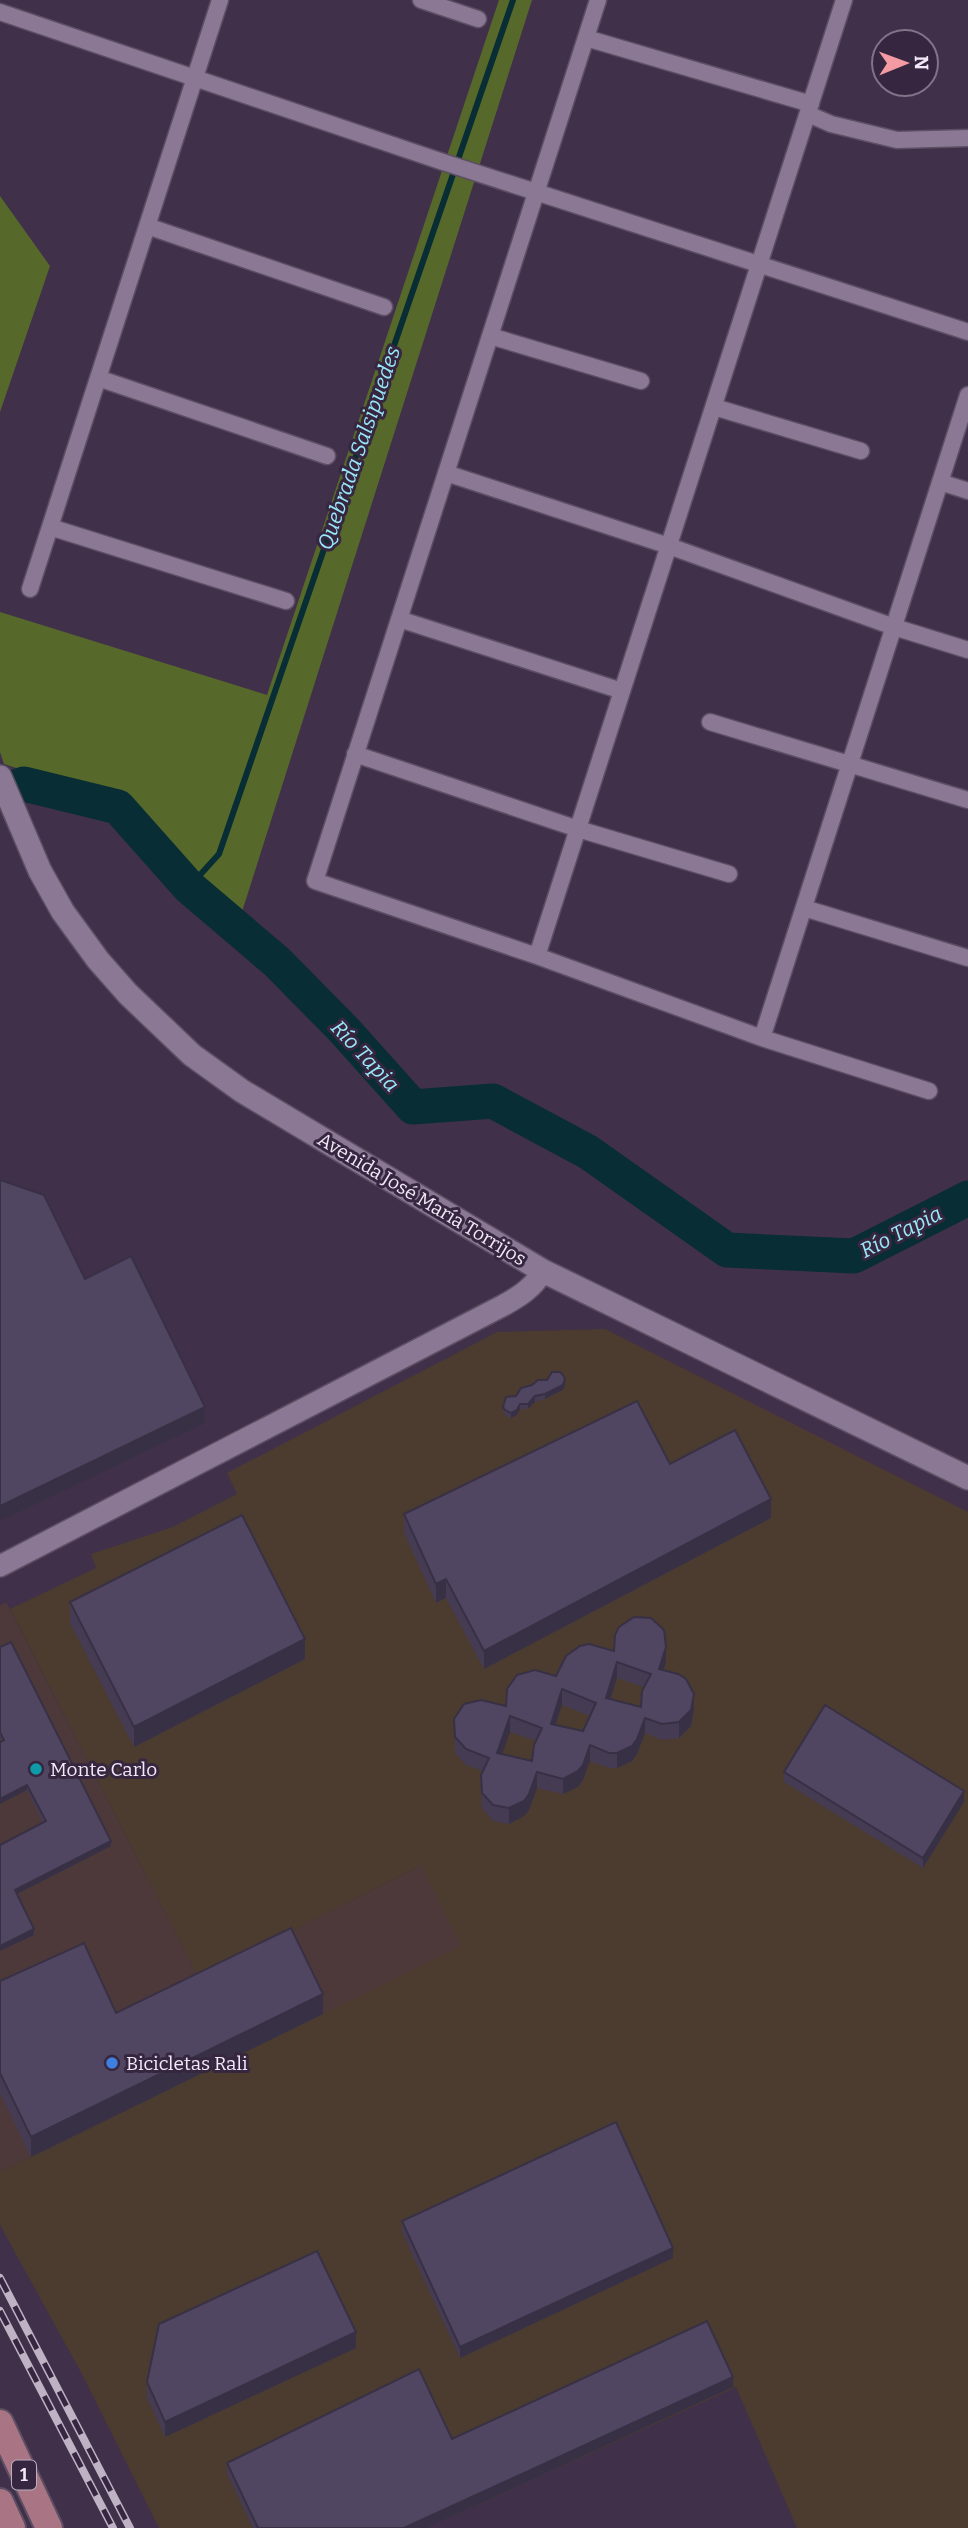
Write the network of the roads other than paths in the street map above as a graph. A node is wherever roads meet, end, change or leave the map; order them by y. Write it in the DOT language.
graph roads {
  1 [pos="219,0"];
  2 [pos="421,0"];
  3 [pos="598,0"];
  4 [pos="844,0"];
  5 [pos="0,12"];
  6 [pos="478,19"];
  7 [pos="586,38"];
  8 [pos="194,79"];
  9 [pos="810,109"];
  10 [pos="968,138"];
  11 [pos="536,193"];
  12 [pos="147,226"];
  13 [pos="760,265"];
  14 [pos="384,307"];
  15 [pos="968,332"];
  16 [pos="490,336"];
  17 [pos="98,377"];
  18 [pos="640,381"];
  19 [pos="968,395"];
  20 [pos="714,407"];
  21 [pos="862,451"];
  22 [pos="327,456"];
  23 [pos="446,474"];
  24 [pos="940,482"];
  25 [pos="968,491"];
  26 [pos="50,527"];
  27 [pos="669,547"];
  28 [pos="30,589"];
  29 [pos="286,601"];
  30 [pos="399,619"];
  31 [pos="894,627"];
  32 [pos="968,650"];
  33 [pos="622,691"];
  34 [pos="710,722"];
  35 [pos="355,754"];
  36 [pos="850,763"];
  37 [pos="0,777"];
  38 [pos="968,800"];
  39 [pos="578,829"];
  40 [pos="729,874"];
  41 [pos="804,908"];
  42 [pos="537,956"];
  43 [pos="968,958"];
  44 [pos="762,1038"];
  45 [pos="929,1091"];
  46 [pos="543,1271"];
  47 [pos="968,1478"];
  48 [pos="0,1566"];
  49 [pos="0,2423"];
  50 [pos="0,2502"];
  51 [pos="12,2528"];
  52 [pos="49,2528"];
  1 -- 8 [label="street"];
  2 -- 6 [label="street"];
  3 -- 7 [label="street"];
  4 -- 9 [label="street"];
  5 -- 8 [label="street"];
  7 -- 9 [label="street"];
  7 -- 11 [label="street"];
  8 -- 11 [label="street"];
  8 -- 12 [label="street"];
  9 -- 10 [label="street"];
  9 -- 13 [label="street"];
  11 -- 13 [label="street"];
  11 -- 16 [label="street"];
  12 -- 14 [label="street"];
  12 -- 17 [label="street"];
  13 -- 15 [label="street"];
  13 -- 20 [label="street"];
  16 -- 18 [label="street"];
  16 -- 23 [label="street"];
  17 -- 22 [label="street"];
  17 -- 26 [label="street"];
  19 -- 24 [label="street"];
  20 -- 21 [label="street"];
  20 -- 27 [label="street"];
  23 -- 27 [label="street"];
  23 -- 30 [label="street"];
  24 -- 25 [label="street"];
  24 -- 31 [label="street"];
  26 -- 28 [label="street"];
  26 -- 29 [label="street"];
  27 -- 31 [label="street"];
  27 -- 33 [label="street"];
  30 -- 33 [label="street"];
  30 -- 35 [label="street"];
  31 -- 32 [label="street"];
  31 -- 36 [label="street"];
  33 -- 39 [label="street"];
  34 -- 36 [label="street"];
  35 -- 39 [label="street"];
  35 -- 42 [label="street"];
  36 -- 38 [label="street"];
  36 -- 41 [label="street"];
  37 -- 46 [label="main road, Avenida José María Torrijos"];
  39 -- 40 [label="street"];
  39 -- 42 [label="street"];
  41 -- 43 [label="street"];
  41 -- 44 [label="street"];
  42 -- 44 [label="street"];
  44 -- 45 [label="street"];
  46 -- 47 [label="main road, Avenida José María Torrijos"];
  46 -- 48 [label="street"];
  49 -- 52 [label="main road, 1"];
  50 -- 51 [label="main road, 1"];
}
